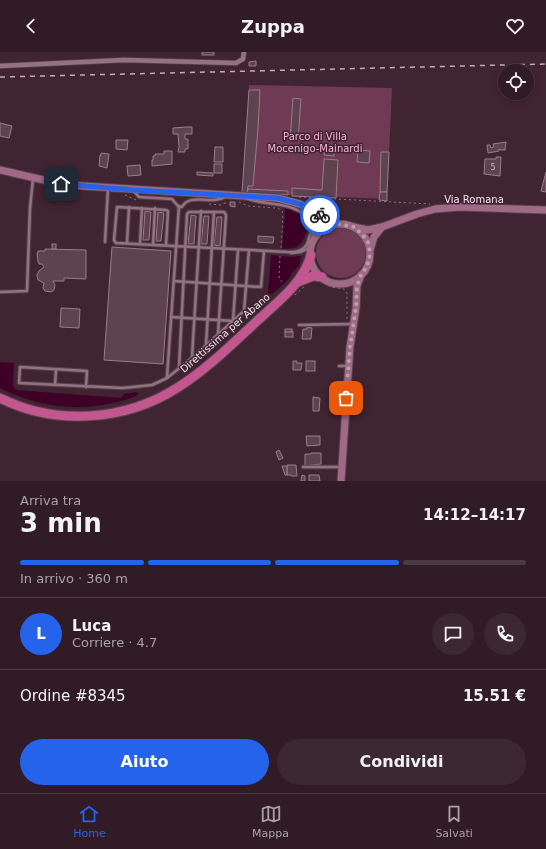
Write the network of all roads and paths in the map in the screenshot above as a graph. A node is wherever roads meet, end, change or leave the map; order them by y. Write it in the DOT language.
graph roads {
  1 [pos="244,52"];
  2 [pos="0,66"];
  3 [pos="0,170"];
  4 [pos="33,178"];
  5 [pos="108,188"];
  6 [pos="133,190"];
  7 [pos="229,195"];
  8 [pos="240,196"];
  9 [pos="298,197"];
  10 [pos="432,204"];
  11 [pos="179,206"];
  12 [pos="129,207"];
  13 [pos="259,207"];
  14 [pos="142,208"];
  15 [pos="155,208"];
  16 [pos="308,210"];
  17 [pos="546,210"];
  18 [pos="201,211"];
  19 [pos="214,212"];
  20 [pos="339,224"];
  21 [pos="354,227"];
  22 [pos="382,228"];
  23 [pos="105,242"];
  24 [pos="127,243"];
  25 [pos="140,244"];
  26 [pos="153,245"];
  27 [pos="166,245"];
  28 [pos="176,246"];
  29 [pos="186,247"];
  30 [pos="200,247"];
  31 [pos="312,247"];
  32 [pos="212,248"];
  33 [pos="224,249"];
  34 [pos="238,250"];
  35 [pos="249,250"];
  36 [pos="280,250"];
  37 [pos="264,251"];
  38 [pos="288,252"];
  39 [pos="370,252"];
  40 [pos="280,258"];
  41 [pos="361,275"];
  42 [pos="322,279"];
  43 [pos="174,281"];
  44 [pos="184,282"];
  45 [pos="197,282"];
  46 [pos="209,283"];
  47 [pos="222,284"];
  48 [pos="284,284"];
  49 [pos="302,284"];
  50 [pos="341,284"];
  51 [pos="235,285"];
  52 [pos="246,286"];
  53 [pos="0,292"];
  54 [pos="295,296"];
  55 [pos="356,297"];
  56 [pos="171,317"];
  57 [pos="182,318"];
  58 [pos="195,318"];
  59 [pos="207,319"];
  60 [pos="219,320"];
  61 [pos="233,321"];
  62 [pos="350,324"];
  63 [pos="299,325"];
  64 [pos="218,334"];
  65 [pos="206,346"];
  66 [pos="192,358"];
  67 [pos="339,366"];
  68 [pos="348,366"];
  69 [pos="179,368"];
  70 [pos="56,370"];
  71 [pos="167,378"];
  72 [pos="55,385"];
  73 [pos="86,386"];
  74 [pos="0,398"];
  75 [pos="336,412"];
  76 [pos="345,413"];
  77 [pos="304,467"];
  78 [pos="342,467"];
  79 [pos="341,481"];
  1 -- 2 [label="street"];
  3 -- 4 [label="street"];
  4 -- 5 [label="street"];
  4 -- 53 [label="lane"];
  5 -- 6 [label="street"];
  5 -- 23 [label="lane"];
  6 -- 7 [label="street"];
  6 -- 11 [label="lane"];
  7 -- 8 [label="street"];
  7 -- 11 [label="lane"];
  8 -- 16 [label="street"];
  8 -- 38 [label="lane"];
  9 -- 10 [label="path"];
  11 -- 28 [label="lane"];
  12 -- 14 [label="lane"];
  12 -- 24 [label="lane"];
  12 -- 24 [label="lane"];
  13 -- 36 [label="path"];
  14 -- 15 [label="lane"];
  14 -- 25 [label="lane"];
  15 -- 26 [label="lane"];
  15 -- 27 [label="lane"];
  16 -- 20 [label="street"];
  16 -- 31 [label="street"];
  17 -- 22 [label="street, Via Romana"];
  18 -- 19 [label="lane"];
  18 -- 29 [label="lane"];
  18 -- 30 [label="lane"];
  19 -- 32 [label="lane"];
  19 -- 33 [label="lane"];
  20 -- 21 [label="street"];
  20 -- 31 [label="street"];
  21 -- 22 [label="street, Via Romana"];
  21 -- 39 [label="street"];
  22 -- 39 [label="street"];
  24 -- 25 [label="lane"];
  25 -- 26 [label="lane"];
  26 -- 27 [label="lane"];
  27 -- 28 [label="lane"];
  28 -- 29 [label="lane"];
  28 -- 43 [label="lane"];
  29 -- 30 [label="lane"];
  29 -- 44 [label="lane"];
  30 -- 32 [label="lane"];
  30 -- 45 [label="lane"];
  31 -- 38 [label="lane"];
  31 -- 42 [label="street"];
  31 -- 49 [label="highway, Direttissima per Abano"];
  32 -- 33 [label="lane"];
  32 -- 46 [label="lane"];
  33 -- 34 [label="lane"];
  33 -- 47 [label="lane"];
  34 -- 35 [label="lane"];
  34 -- 51 [label="lane"];
  35 -- 37 [label="lane"];
  35 -- 52 [label="lane"];
  37 -- 38 [label="lane"];
  37 -- 52 [label="lane"];
  39 -- 41 [label="street"];
  40 -- 48 [label="path"];
  41 -- 50 [label="street"];
  41 -- 55 [label="street"];
  42 -- 49 [label="highway, Direttissima per Abano"];
  42 -- 50 [label="street"];
  42 -- 62 [label="path"];
  43 -- 44 [label="lane"];
  43 -- 56 [label="lane"];
  44 -- 45 [label="lane"];
  44 -- 57 [label="lane"];
  45 -- 46 [label="lane"];
  45 -- 58 [label="lane"];
  46 -- 47 [label="lane"];
  46 -- 59 [label="lane"];
  47 -- 51 [label="lane"];
  47 -- 60 [label="lane"];
  49 -- 54 [label="path"];
  49 -- 74 [label="highway, Direttissima per Abano"];
  50 -- 55 [label="street"];
  51 -- 52 [label="lane"];
  51 -- 61 [label="lane"];
  52 -- 61 [label="lane"];
  55 -- 62 [label="street"];
  56 -- 57 [label="lane"];
  56 -- 71 [label="lane"];
  57 -- 58 [label="lane"];
  57 -- 69 [label="lane"];
  58 -- 59 [label="lane"];
  58 -- 66 [label="lane"];
  59 -- 60 [label="lane"];
  59 -- 65 [label="lane"];
  60 -- 61 [label="lane"];
  60 -- 64 [label="lane"];
  61 -- 64 [label="lane"];
  62 -- 63 [label="lane"];
  62 -- 68 [label="street"];
  64 -- 65 [label="lane"];
  65 -- 66 [label="lane"];
  66 -- 69 [label="lane"];
  67 -- 68 [label="lane"];
  68 -- 76 [label="street"];
  69 -- 71 [label="lane"];
  70 -- 72 [label="lane"];
  70 -- 72 [label="lane"];
  70 -- 73 [label="lane"];
  71 -- 73 [label="lane"];
  72 -- 73 [label="lane"];
  75 -- 76 [label="lane"];
  76 -- 78 [label="street"];
  77 -- 78 [label="lane"];
  78 -- 79 [label="street"];
}
